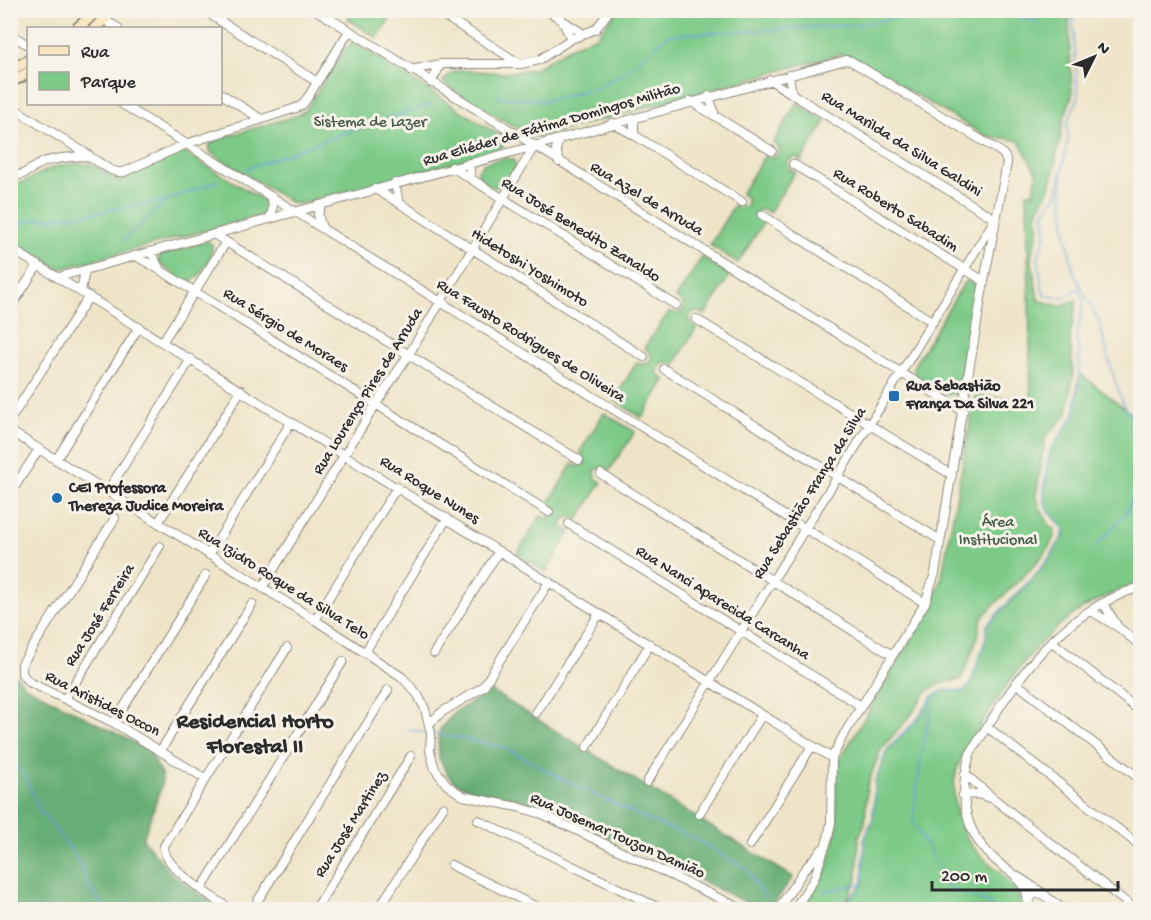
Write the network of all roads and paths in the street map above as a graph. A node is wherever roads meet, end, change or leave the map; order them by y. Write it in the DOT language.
graph roads {
  1 [pos="113,10"];
  2 [pos="203,10"];
  3 [pos="316,10"];
  4 [pos="435,10"];
  5 [pos="547,10"];
  6 [pos="610,10"];
  7 [pos="94,11"];
  8 [pos="104,20"];
  9 [pos="562,20"];
  10 [pos="79,27"];
  11 [pos="96,27"];
  12 [pos="116,27"];
  13 [pos="349,31"];
  14 [pos="582,33"];
  15 [pos="10,34"];
  16 [pos="571,39"];
  17 [pos="486,43"];
  18 [pos="27,46"];
  19 [pos="502,52"];
  20 [pos="27,62"];
  21 [pos="441,64"];
  22 [pos="498,64"];
  23 [pos="521,64"];
  24 [pos="10,70"];
  25 [pos="411,70"];
  26 [pos="27,74"];
  27 [pos="789,75"];
  28 [pos="770,80"];
  29 [pos="10,82"];
  30 [pos="317,82"];
  31 [pos="431,83"];
  32 [pos="222,94"];
  33 [pos="792,94"];
  34 [pos="710,96"];
  35 [pos="690,101"];
  36 [pos="124,105"];
  37 [pos="12,106"];
  38 [pos="715,116"];
  39 [pos="634,118"];
  40 [pos="261,119"];
  41 [pos="612,123"];
  42 [pos="507,130"];
  43 [pos="634,135"];
  44 [pos="559,139"];
  45 [pos="186,144"];
  46 [pos="534,147"];
  47 [pos="772,151"];
  48 [pos="511,152"];
  49 [pos="94,158"];
  50 [pos="559,162"];
  51 [pos="469,163"];
  52 [pos="792,164"];
  53 [pos="452,167"];
  54 [pos="11,176"];
  55 [pos="471,179"];
  56 [pos="395,183"];
  57 [pos="375,189"];
  58 [pos="269,195"];
  59 [pos="503,199"];
  60 [pos="742,202"];
  61 [pos="399,203"];
  62 [pos="321,204"];
  63 [pos="296,212"];
  64 [pos="762,215"];
  65 [pos="269,219"];
  66 [pos="995,219"];
  67 [pos="240,228"];
  68 [pos="322,228"];
  69 [pos="215,235"];
  70 [pos="226,242"];
  71 [pos="234,246"];
  72 [pos="10,248"];
  73 [pos="472,249"];
  74 [pos="151,252"];
  75 [pos="136,256"];
  76 [pos="38,265"];
  77 [pos="85,270"];
  78 [pos="160,270"];
  79 [pos="965,270"];
  80 [pos="58,277"];
  81 [pos="984,281"];
  82 [pos="81,291"];
  83 [pos="194,291"];
  84 [pos="89,296"];
  85 [pos="441,302"];
  86 [pos="676,305"];
  87 [pos="10,308"];
  88 [pos="696,319"];
  89 [pos="933,322"];
  90 [pos="139,327"];
  91 [pos="163,341"];
  92 [pos="410,354"];
  93 [pos="644,357"];
  94 [pos="191,359"];
  95 [pos="664,369"];
  96 [pos="901,373"];
  97 [pos="241,390"];
  98 [pos="376,404"];
  99 [pos="963,411"];
  100 [pos="10,420"];
  101 [pos="291,422"];
  102 [pos="869,425"];
  103 [pos="10,431"];
  104 [pos="39,449"];
  105 [pos="346,455"];
  106 [pos="56,460"];
  107 [pos="579,460"];
  108 [pos="601,474"];
  109 [pos="952,475"];
  110 [pos="838,476"];
  111 [pos="397,487"];
  112 [pos="107,492"];
  113 [pos="10,494"];
  114 [pos="549,512"];
  115 [pos="115,518"];
  116 [pos="447,518"];
  117 [pos="158,523"];
  118 [pos="569,524"];
  119 [pos="805,529"];
  120 [pos="940,540"];
  121 [pos="160,546"];
  122 [pos="499,551"];
  123 [pos="209,555"];
  124 [pos="206,575"];
  125 [pos="773,581"];
  126 [pos="549,582"];
  127 [pos="1140,587"];
  128 [pos="262,588"];
  129 [pos="925,603"];
  130 [pos="1103,603"];
  131 [pos="252,604"];
  132 [pos="1091,610"];
  133 [pos="599,614"];
  134 [pos="315,620"];
  135 [pos="1118,627"];
  136 [pos="742,631"];
  137 [pos="1051,641"];
  138 [pos="650,644"];
  139 [pos="1140,645"];
  140 [pos="287,648"];
  141 [pos="365,652"];
  142 [pos="434,652"];
  143 [pos="892,655"];
  144 [pos="343,661"];
  145 [pos="711,681"];
  146 [pos="1016,683"];
  147 [pos="388,690"];
  148 [pos="65,699"];
  149 [pos="861,706"];
  150 [pos="1140,711"];
  151 [pos="536,713"];
  152 [pos="762,715"];
  153 [pos="114,723"];
  154 [pos="429,724"];
  155 [pos="987,728"];
  156 [pos="812,746"];
  157 [pos="587,747"];
  158 [pos="161,750"];
  159 [pos="411,756"];
  160 [pos="832,758"];
  161 [pos="965,774"];
  162 [pos="206,779"];
  163 [pos="1140,779"];
  164 [pos="647,782"];
  165 [pos="963,795"];
  166 [pos="994,799"];
  167 [pos="442,807"];
  168 [pos="699,814"];
  169 [pos="478,820"];
  170 [pos="750,844"];
  171 [pos="824,846"];
  172 [pos="1140,846"];
  173 [pos="451,865"];
  174 [pos="1008,869"];
  175 [pos="202,888"];
  176 [pos="1047,896"];
  177 [pos="1028,907"];
  178 [pos="740,908"];
  179 [pos="231,909"];
  180 [pos="252,909"];
  181 [pos="315,909"];
  182 [pos="378,909"];
  183 [pos="543,909"];
  184 [pos="663,909"];
  185 [pos="778,909"];
  186 [pos="794,909"];
  187 [pos="1050,909"];
  188 [pos="1064,909"];
  189 [pos="1136,909"];
  1 -- 8 [label="main road"];
  2 -- 30 [label="street"];
  3 -- 13 [label="street, Rua Azel de Arruda"];
  4 -- 17 [label="street"];
  5 -- 9 [label="street"];
  6 -- 14 [label="street"];
  7 -- 8 [label="street"];
  7 -- 10 [label="main road"];
  8 -- 11 [label="main road"];
  8 -- 12 [label="street"];
  9 -- 14 [label="street"];
  9 -- 16 [label="street"];
  13 -- 25 [label="street, Rua Azel de Arruda"];
  13 -- 30 [label="street"];
  14 -- 16 [label="street"];
  15 -- 18 [label="street"];
  16 -- 23 [label="street"];
  17 -- 19 [label="street"];
  17 -- 22 [label="street"];
  19 -- 22 [label="street"];
  19 -- 23 [label="street"];
  20 -- 24 [label="main road"];
  21 -- 22 [label="street"];
  21 -- 25 [label="street"];
  21 -- 31 [label="street"];
  22 -- 23 [label="street"];
  25 -- 31 [label="street, Rua Azel de Arruda"];
  26 -- 29 [label="main road"];
  27 -- 28 [label="street, Rua Eliéder de Fátima Domingos Militão"];
  27 -- 33 [label="street"];
  27 -- 66 [label="street, Rua Eliéder de Fátima Domingos Militão"];
  28 -- 33 [label="street, Rua Marilda da Silva Galdini"];
  28 -- 34 [label="street, Rua Eliéder de Fátima Domingos Militão"];
  30 -- 40 [label="street"];
  31 -- 42 [label="street, Rua Azel de Arruda"];
  32 -- 40 [label="street"];
  33 -- 66 [label="street, Rua Marilda da Silva Galdini"];
  34 -- 35 [label="street, Rua Eliéder de Fátima Domingos Militão"];
  34 -- 38 [label="street"];
  35 -- 38 [label="street"];
  35 -- 39 [label="street, Rua Eliéder de Fátima Domingos Militão"];
  36 -- 45 [label="street, Rua Fausto Rodrigues de Oliveira"];
  37 -- 49 [label="street"];
  38 -- 47 [label="street"];
  39 -- 41 [label="street, Rua Eliéder de Fátima Domingos Militão"];
  39 -- 43 [label="street"];
  40 -- 45 [label="street"];
  41 -- 43 [label="street"];
  41 -- 44 [label="street, Rua Eliéder de Fátima Domingos Militão"];
  42 -- 46 [label="street, Rua Azel de Arruda"];
  42 -- 48 [label="street"];
  43 -- 60 [label="street"];
  44 -- 46 [label="street, Rua Eliéder de Fátima Domingos Militão"];
  44 -- 50 [label="street"];
  45 -- 49 [label="street"];
  45 -- 58 [label="street, Rua Fausto Rodrigues de Oliveira"];
  46 -- 48 [label="street, Rua Eliéder de Fátima Domingos Militão"];
  46 -- 50 [label="street, Rua Azel de Arruda"];
  46 -- 59 [label="street, Rua Lourenço Pires de Arruda"];
  48 -- 51 [label="street, Rua Eliéder de Fátima Domingos Militão"];
  49 -- 54 [label="street"];
  50 -- 96 [label="street, Rua Azel de Arruda"];
  51 -- 53 [label="street, Rua Eliéder de Fátima Domingos Militão"];
  51 -- 55 [label="street"];
  52 -- 79 [label="street, Rua Roberto Sabadim"];
  53 -- 55 [label="street, Rua José Benedito Zanaldo"];
  53 -- 56 [label="street, Rua Eliéder de Fátima Domingos Militão"];
  55 -- 59 [label="street, Rua José Benedito Zanaldo"];
  56 -- 57 [label="street, Rua Eliéder de Fátima Domingos Militão"];
  56 -- 61 [label="street"];
  57 -- 61 [label="street, Hidetoshi Yoshimoto"];
  57 -- 62 [label="street, Rua Eliéder de Fátima Domingos Militão"];
  58 -- 63 [label="street, Rua Fausto Rodrigues de Oliveira"];
  58 -- 65 [label="street"];
  59 -- 73 [label="street, Rua Lourenço Pires de Arruda"];
  59 -- 86 [label="street, Rua José Benedito Zanaldo"];
  61 -- 73 [label="street, Hidetoshi Yoshimoto"];
  62 -- 63 [label="street, Rua Eliéder de Fátima Domingos Militão"];
  62 -- 68 [label="street"];
  63 -- 65 [label="street, Rua Eliéder de Fátima Domingos Militão"];
  63 -- 68 [label="street, Rua Fausto Rodrigues de Oliveira"];
  64 -- 89 [label="street"];
  65 -- 67 [label="street, Rua Eliéder de Fátima Domingos Militão"];
  66 -- 79 [label="street, Rua Sebastião França da Silva"];
  66 -- 81 [label="street"];
  67 -- 69 [label="street, Rua Eliéder de Fátima Domingos Militão"];
  67 -- 71 [label="street"];
  68 -- 85 [label="street, Rua Fausto Rodrigues de Oliveira"];
  69 -- 70 [label="street"];
  69 -- 74 [label="street, Rua Eliéder de Fátima Domingos Militão"];
  70 -- 71 [label="street"];
  70 -- 83 [label="street"];
  71 -- 92 [label="street"];
  72 -- 76 [label="street, Rua Roque Nunes"];
  73 -- 85 [label="street, Rua Lourenço Pires de Arruda"];
  73 -- 93 [label="street, Hidetoshi Yoshimoto"];
  74 -- 75 [label="street, Rua Eliéder de Fátima Domingos Militão"];
  74 -- 78 [label="street"];
  75 -- 77 [label="street, Rua Eliéder de Fátima Domingos Militão"];
  75 -- 78 [label="street, Rua Sérgio de Moraes"];
  76 -- 80 [label="street, Rua Roque Nunes"];
  76 -- 87 [label="street"];
  77 -- 80 [label="street, Rua Eliéder de Fátima Domingos Militão"];
  77 -- 82 [label="street"];
  78 -- 83 [label="street, Rua Sérgio de Moraes"];
  79 -- 81 [label="street, Rua Roberto Sabadim"];
  79 -- 89 [label="street, Rua Sebastião França da Silva"];
  80 -- 82 [label="street, Rua Roque Nunes"];
  81 -- 99 [label="street"];
  82 -- 84 [label="street, Rua Roque Nunes"];
  83 -- 91 [label="street"];
  83 -- 98 [label="street, Rua Sérgio de Moraes"];
  84 -- 90 [label="street, Rua Roque Nunes"];
  84 -- 100 [label="street"];
  85 -- 92 [label="street, Rua Lourenço Pires de Arruda"];
  85 -- 119 [label="street, Rua Fausto Rodrigues de Oliveira"];
  88 -- 102 [label="street"];
  89 -- 96 [label="street, Rua Sebastião França da Silva"];
  90 -- 91 [label="street, Rua Roque Nunes"];
  90 -- 106 [label="street"];
  91 -- 94 [label="street, Rua Roque Nunes"];
  92 -- 98 [label="street, Rua Lourenço Pires de Arruda"];
  92 -- 107 [label="street"];
  94 -- 97 [label="street, Rua Roque Nunes"];
  94 -- 112 [label="street"];
  95 -- 110 [label="street"];
  96 -- 99 [label="street, Rua Azel de Arruda"];
  96 -- 102 [label="street, Rua Sebastião França da Silva"];
  97 -- 101 [label="street, Rua Roque Nunes"];
  97 -- 117 [label="street"];
  98 -- 105 [label="street, Rua Lourenço Pires de Arruda"];
  98 -- 114 [label="street, Rua Sérgio de Moraes"];
  99 -- 109 [label="street"];
  101 -- 105 [label="street, Rua Roque Nunes"];
  101 -- 123 [label="street"];
  102 -- 109 [label="street"];
  102 -- 110 [label="street, Rua Sebastião França da Silva"];
  103 -- 104 [label="street, Rua Izidro Roque da Silva Telo"];
  104 -- 106 [label="street, Rua Izidro Roque da Silva Telo"];
  104 -- 113 [label="street"];
  105 -- 111 [label="street, Rua Roque Nunes"];
  105 -- 128 [label="street, Rua Lourenço Pires de Arruda"];
  106 -- 112 [label="street, Rua Izidro Roque da Silva Telo"];
  108 -- 125 [label="street"];
  109 -- 120 [label="street"];
  110 -- 119 [label="street, Rua Sebastião França da Silva"];
  110 -- 120 [label="street"];
  111 -- 116 [label="street, Rua Roque Nunes"];
  111 -- 134 [label="street"];
  112 -- 117 [label="street, Rua Izidro Roque da Silva Telo"];
  115 -- 148 [label="street, Rua Aristides Occon"];
  116 -- 122 [label="street, Rua Roque Nunes"];
  116 -- 141 [label="street"];
  117 -- 123 [label="street, Rua Izidro Roque da Silva Telo"];
  118 -- 136 [label="street, Rua Nanci Aparecida Carcanha"];
  119 -- 125 [label="street, Rua Sebastião França da Silva"];
  119 -- 129 [label="street, Rua Fausto Rodrigues de Oliveira"];
  120 -- 129 [label="street"];
  121 -- 148 [label="street, Rua José Ferreira"];
  122 -- 126 [label="street, Rua Roque Nunes"];
  122 -- 142 [label="street"];
  123 -- 128 [label="street, Rua Izidro Roque da Silva Telo"];
  124 -- 153 [label="street"];
  125 -- 136 [label="street, Rua Sebastião França da Silva"];
  125 -- 143 [label="street"];
  126 -- 133 [label="street, Rua Roque Nunes"];
  126 -- 154 [label="street"];
  127 -- 130 [label="street"];
  128 -- 134 [label="street, Rua Izidro Roque da Silva Telo"];
  129 -- 143 [label="street"];
  130 -- 132 [label="street"];
  130 -- 135 [label="street"];
  131 -- 158 [label="street"];
  132 -- 135 [label="street"];
  132 -- 137 [label="street"];
  133 -- 138 [label="street, Rua Roque Nunes"];
  133 -- 151 [label="street"];
  134 -- 141 [label="street, Rua Izidro Roque da Silva Telo"];
  135 -- 139 [label="street"];
  136 -- 145 [label="street, Rua Sebastião França da Silva"];
  136 -- 149 [label="street, Rua Nanci Aparecida Carcanha"];
  137 -- 146 [label="street"];
  137 -- 150 [label="street"];
  138 -- 145 [label="street, Rua Roque Nunes"];
  138 -- 157 [label="street"];
  140 -- 162 [label="street"];
  141 -- 154 [label="street, Rua Izidro Roque da Silva Telo"];
  143 -- 149 [label="street"];
  144 -- 175 [label="street"];
  145 -- 152 [label="street, Rua Roque Nunes"];
  145 -- 164 [label="street, Rua Sebastião França da Silva"];
  146 -- 155 [label="street"];
  146 -- 163 [label="street"];
  147 -- 180 [label="street"];
  148 -- 153 [label="street, Rua Aristides Occon"];
  149 -- 160 [label="street"];
  152 -- 156 [label="street, Rua Roque Nunes"];
  152 -- 168 [label="street"];
  153 -- 158 [label="street, Rua Aristides Occon"];
  154 -- 178 [label="street, Rua Josemar Touzon Damião"];
  155 -- 161 [label="street"];
  155 -- 172 [label="street"];
  156 -- 160 [label="street, Rua Roque Nunes"];
  156 -- 170 [label="street"];
  158 -- 162 [label="street, Rua Aristides Occon"];
  159 -- 181 [label="street, Rua José Martinez"];
  160 -- 171 [label="street"];
  161 -- 165 [label="street"];
  161 -- 166 [label="street"];
  162 -- 175 [label="street"];
  165 -- 166 [label="street"];
  165 -- 174 [label="street"];
  166 -- 189 [label="street"];
  167 -- 182 [label="street"];
  169 -- 184 [label="street"];
  171 -- 185 [label="street"];
  171 -- 186 [label="street"];
  173 -- 183 [label="street"];
  174 -- 176 [label="street"];
  174 -- 177 [label="street"];
  175 -- 179 [label="street"];
  176 -- 177 [label="street"];
  176 -- 187 [label="street"];
  176 -- 188 [label="street"];
}
